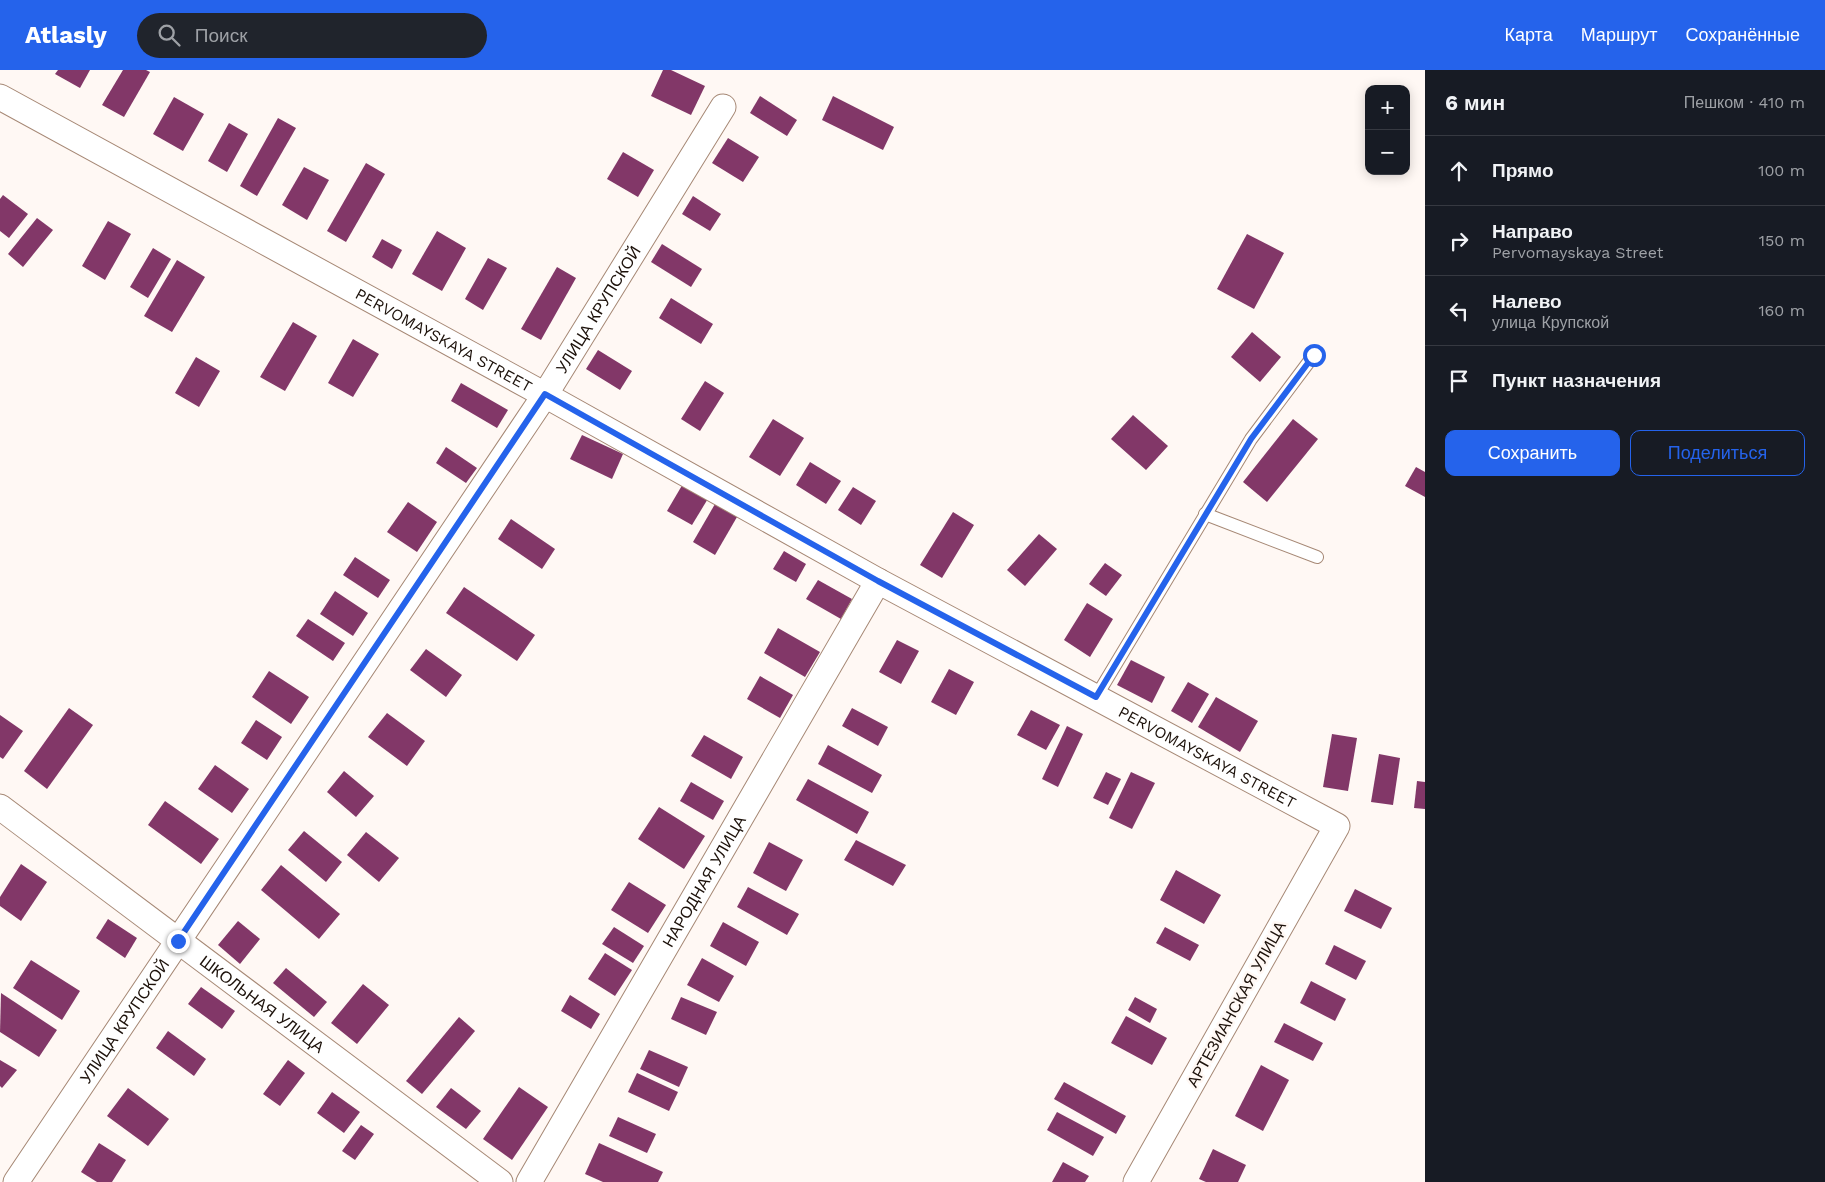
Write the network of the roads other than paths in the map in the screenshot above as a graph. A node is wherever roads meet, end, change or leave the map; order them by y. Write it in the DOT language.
graph roads {
  1 [pos="0,97"];
  2 [pos="723,107"];
  3 [pos="1314,355"];
  4 [pos="545,394"];
  5 [pos="1205,514"];
  6 [pos="1317,557"];
  7 [pos="878,581"];
  8 [pos="1096,697"];
  9 [pos="0,807"];
  10 [pos="1336,826"];
  11 [pos="178,941"];
  12 [pos="16,1182"];
  13 [pos="500,1182"];
  14 [pos="529,1182"];
  15 [pos="1136,1182"];
  1 -- 4 [label="street, PERVOMAYSKAYA STREET"];
  2 -- 4 [label="street, УЛИЦА КРУПСКОЙ"];
  3 -- 5 [label="lane"];
  4 -- 7 [label="street, PERVOMAYSKAYA STREET"];
  4 -- 11 [label="street, УЛИЦА КРУПСКОЙ"];
  5 -- 6 [label="lane"];
  5 -- 8 [label="lane"];
  7 -- 8 [label="street, PERVOMAYSKAYA STREET"];
  7 -- 14 [label="street, НАРОДНАЯ УЛИЦА"];
  8 -- 10 [label="street, PERVOMAYSKAYA STREET"];
  9 -- 11 [label="street, ШКОЛЬНАЯ УЛИЦА"];
  10 -- 15 [label="street, АРТЕЗИАНСКАЯ УЛИЦА"];
  11 -- 12 [label="street, УЛИЦА КРУПСКОЙ"];
  11 -- 13 [label="street, ШКОЛЬНАЯ УЛИЦА"];
}
